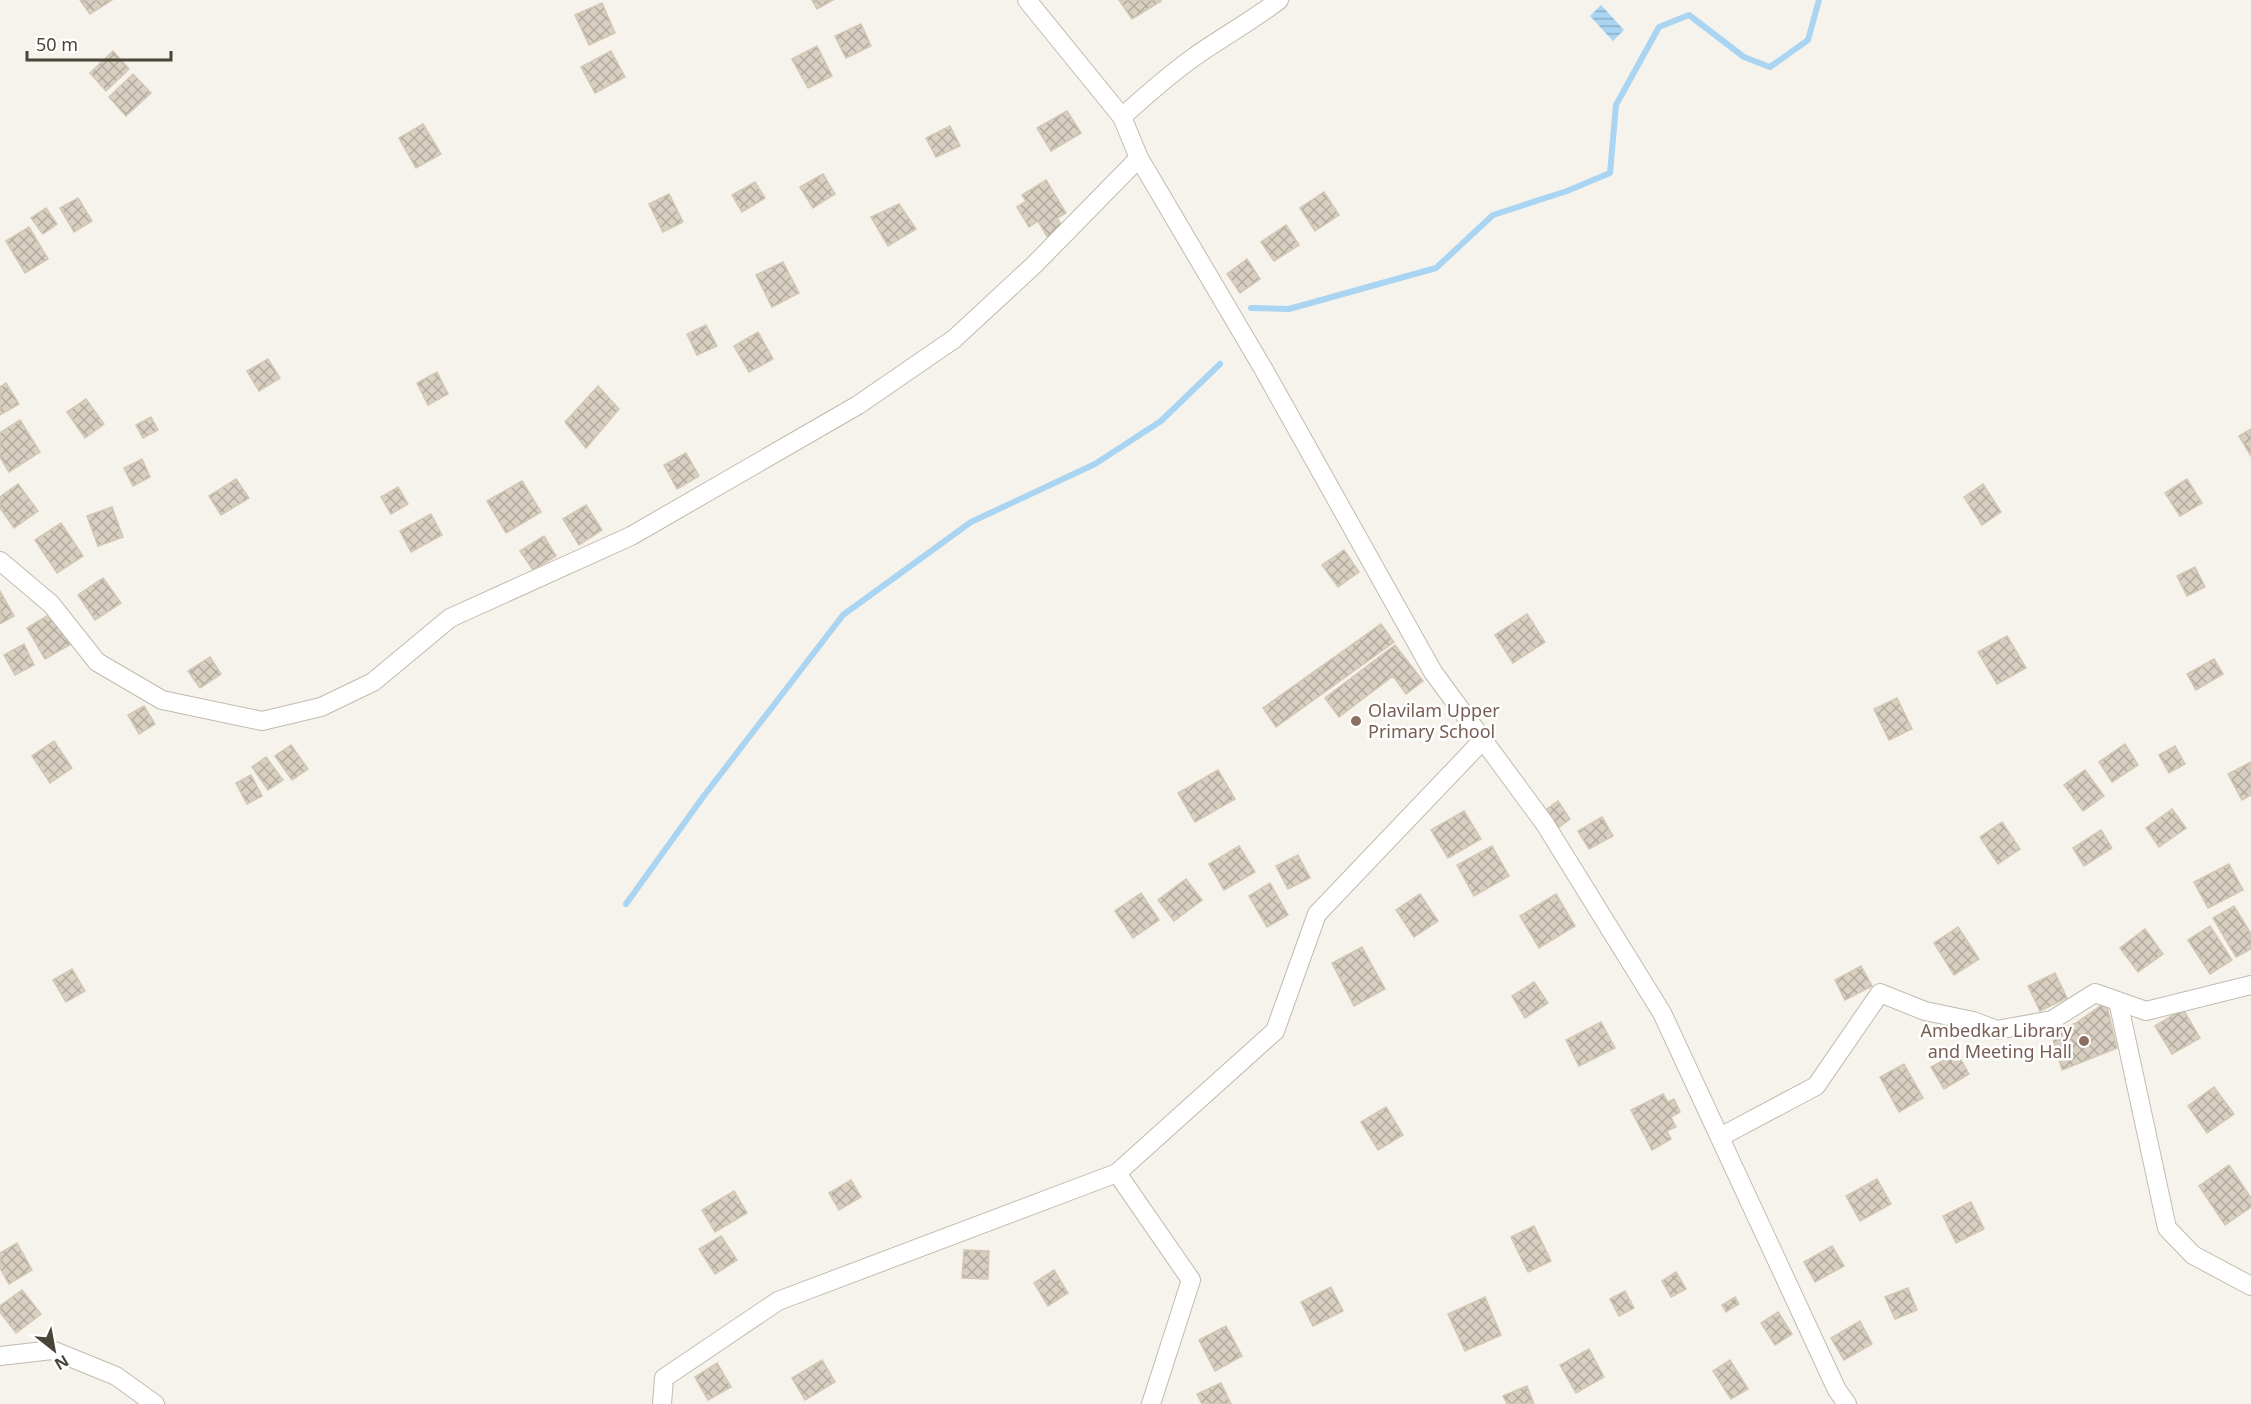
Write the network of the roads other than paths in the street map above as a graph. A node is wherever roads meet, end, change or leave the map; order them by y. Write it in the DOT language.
graph roads {
  1 [pos="1027,0"];
  2 [pos="1279,0"];
  3 [pos="1122,117"];
  4 [pos="1139,158"];
  5 [pos="0,561"];
  6 [pos="1483,740"];
  7 [pos="2251,985"];
  8 [pos="2118,1001"];
  9 [pos="1720,1137"];
  10 [pos="1117,1173"];
  11 [pos="2251,1286"];
  12 [pos="0,1356"];
  13 [pos="155,1404"];
  14 [pos="662,1404"];
  15 [pos="1151,1404"];
  16 [pos="1847,1404"];
  1 -- 3 [label="street"];
  2 -- 3 [label="street"];
  3 -- 4 [label="street"];
  4 -- 5 [label="street"];
  4 -- 6 [label="street"];
  6 -- 9 [label="street"];
  6 -- 10 [label="street"];
  7 -- 8 [label="street"];
  8 -- 9 [label="street"];
  8 -- 11 [label="street"];
  9 -- 16 [label="street"];
  10 -- 14 [label="street"];
  10 -- 15 [label="street"];
  12 -- 13 [label="street"];
}
